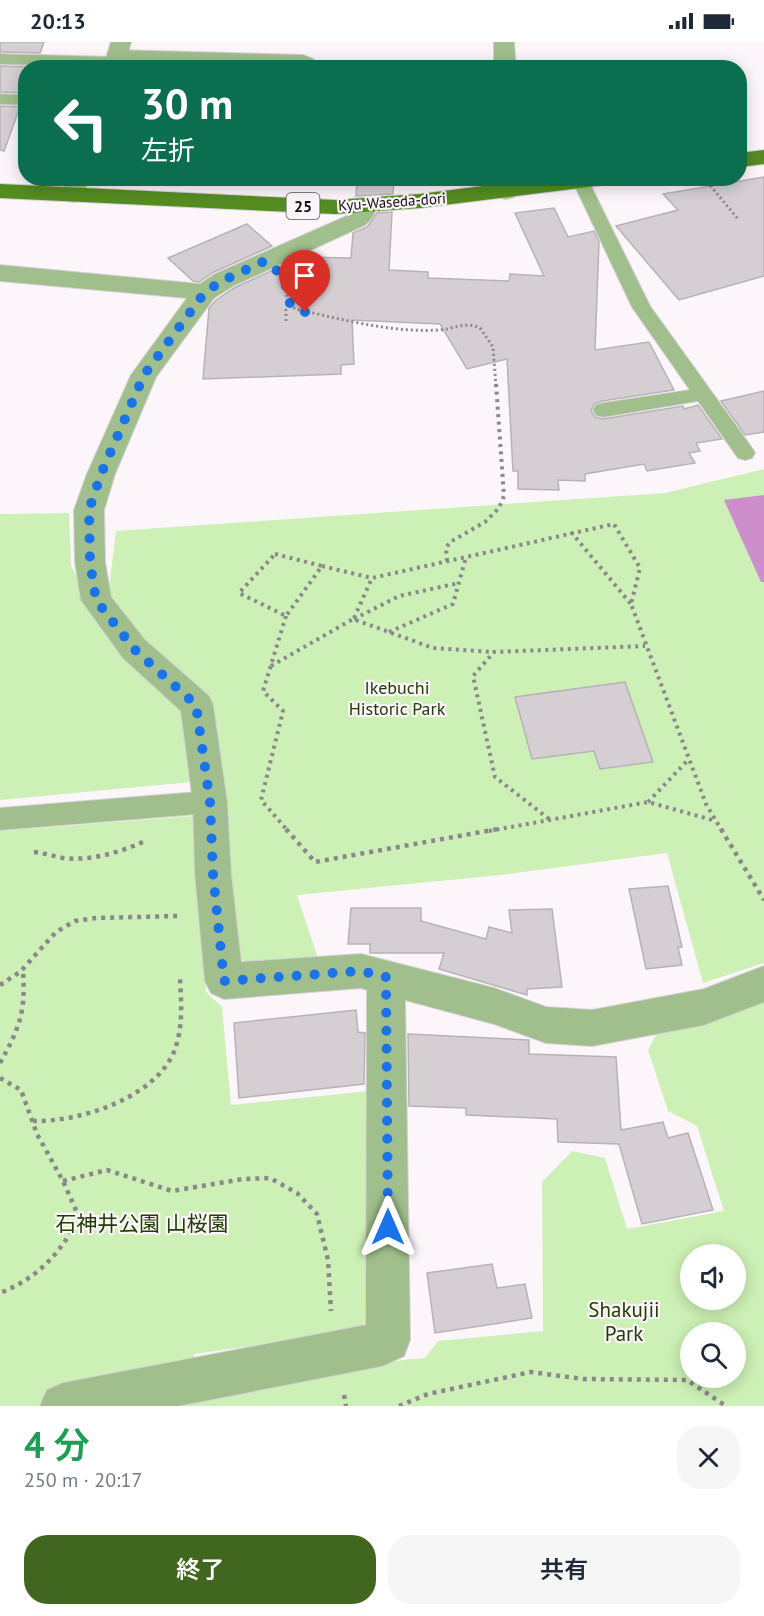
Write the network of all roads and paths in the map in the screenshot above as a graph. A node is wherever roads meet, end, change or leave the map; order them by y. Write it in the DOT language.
graph roads {
  1 [pos="250,42"];
  2 [pos="504,42"];
  3 [pos="116,56"];
  4 [pos="247,58"];
  5 [pos="0,59"];
  6 [pos="303,60"];
  7 [pos="505,60"];
  8 [pos="0,99"];
  9 [pos="18,100"];
  10 [pos="764,156"];
  11 [pos="747,159"];
  12 [pos="499,186"];
  13 [pos="594,186"];
  14 [pos="711,186"];
  15 [pos="75,187"];
  16 [pos="0,191"];
  17 [pos="364,206"];
  18 [pos="738,219"];
  19 [pos="265,261"];
  20 [pos="0,273"];
  21 [pos="205,292"];
  22 [pos="291,305"];
  23 [pos="286,321"];
  24 [pos="703,394"];
  25 [pos="603,410"];
  26 [pos="745,453"];
  27 [pos="571,532"];
  28 [pos="467,556"];
  29 [pos="447,561"];
  30 [pos="322,565"];
  31 [pos="372,578"];
  32 [pos="459,583"];
  33 [pos="631,604"];
  34 [pos="286,616"];
  35 [pos="353,619"];
  36 [pos="389,632"];
  37 [pos="645,646"];
  38 [pos="494,652"];
  39 [pos="271,666"];
  40 [pos="689,759"];
  41 [pos="210,802"];
  42 [pos="648,802"];
  43 [pos="0,819"];
  44 [pos="549,820"];
  45 [pos="717,821"];
  46 [pos="764,900"];
  47 [pos="218,914"];
  48 [pos="178,916"];
  49 [pos="178,927"];
  50 [pos="179,970"];
  51 [pos="23,971"];
  52 [pos="386,977"];
  53 [pos="764,984"];
  54 [pos="0,985"];
  55 [pos="0,1063"];
  56 [pos="0,1078"];
  57 [pos="33,1121"];
  58 [pos="63,1180"];
  59 [pos="0,1293"];
  60 [pos="334,1354"];
  61 [pos="63,1406"];
  62 [pos="399,1406"];
  63 [pos="726,1406"];
  1 -- 4 [label="lane"];
  2 -- 7 [label="street"];
  3 -- 4 [label="lane"];
  3 -- 5 [label="lane"];
  4 -- 6 [label="lane"];
  8 -- 9 [label="lane"];
  10 -- 11 [label="main road"];
  12 -- 17 [label="main road, Kyu-Waseda-dori / 25"];
  13 -- 24 [label="lane"];
  14 -- 18 [label="path"];
  15 -- 16 [label="main road, Kyu-Waseda-dori / 25"];
  15 -- 17 [label="main road, Kyu-Waseda-dori / 25"];
  17 -- 19 [label="street"];
  19 -- 21 [label="street"];
  19 -- 22 [label="path"];
  20 -- 21 [label="street"];
  21 -- 41 [label="street"];
  22 -- 23 [label="path"];
  22 -- 29 [label="path"];
  24 -- 25 [label="lane"];
  24 -- 26 [label="lane"];
  27 -- 28 [label="path"];
  27 -- 33 [label="path"];
  27 -- 33 [label="path"];
  28 -- 29 [label="path"];
  28 -- 32 [label="path"];
  29 -- 31 [label="path"];
  30 -- 31 [label="path"];
  30 -- 34 [label="path"];
  30 -- 34 [label="path"];
  31 -- 35 [label="path"];
  32 -- 35 [label="path"];
  32 -- 36 [label="path"];
  33 -- 37 [label="path"];
  34 -- 39 [label="path"];
  35 -- 36 [label="path"];
  35 -- 39 [label="path"];
  36 -- 38 [label="path"];
  37 -- 38 [label="path"];
  37 -- 40 [label="path"];
  38 -- 44 [label="path"];
  39 -- 44 [label="path"];
  40 -- 42 [label="path"];
  40 -- 45 [label="path"];
  41 -- 43 [label="lane"];
  41 -- 47 [label="street"];
  42 -- 44 [label="path"];
  42 -- 45 [label="path"];
  45 -- 46 [label="path"];
  47 -- 48 [label="path"];
  47 -- 52 [label="street"];
  48 -- 49 [label="path"];
  48 -- 51 [label="path"];
  50 -- 57 [label="path"];
  51 -- 54 [label="path"];
  51 -- 55 [label="path"];
  52 -- 53 [label="street"];
  52 -- 60 [label="street"];
  56 -- 57 [label="path"];
  57 -- 58 [label="path"];
  58 -- 59 [label="path"];
  58 -- 60 [label="path"];
  60 -- 61 [label="street"];
  62 -- 63 [label="path"];
}
